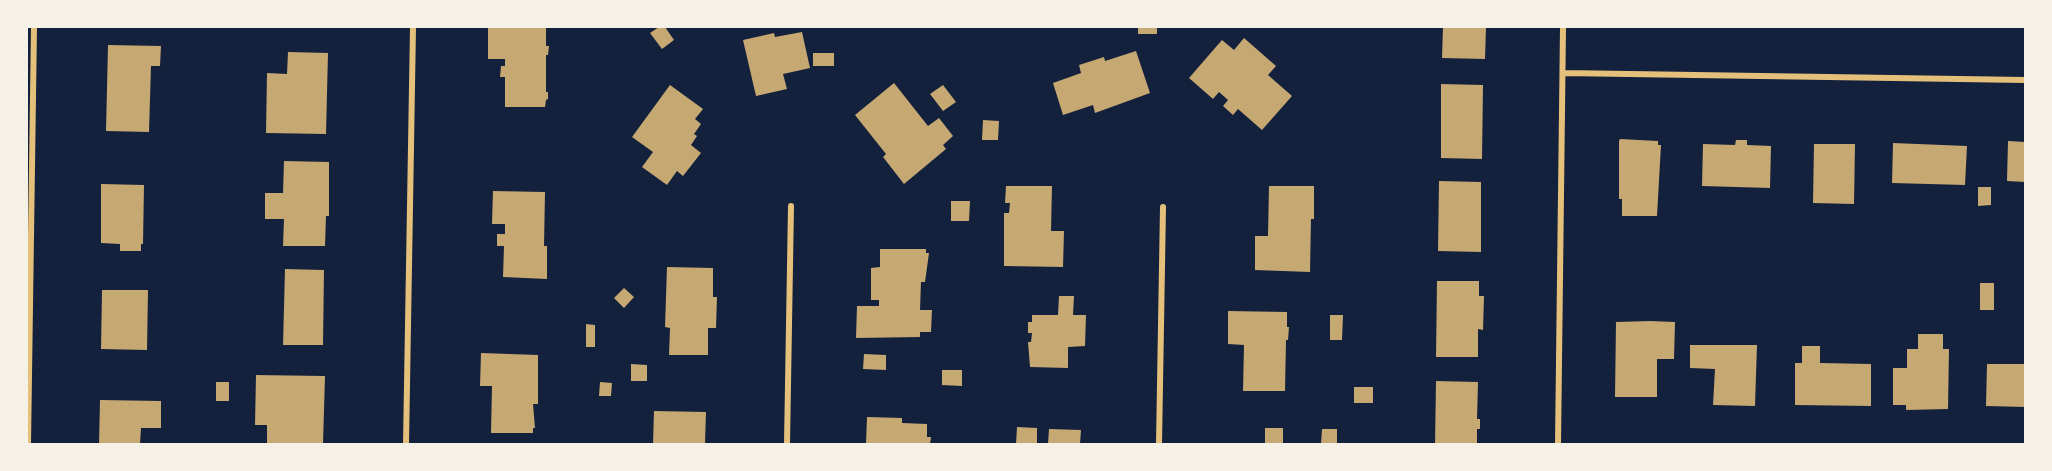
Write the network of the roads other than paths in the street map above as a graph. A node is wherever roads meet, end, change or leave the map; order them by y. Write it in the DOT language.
graph roads {
  1 [pos="34,27"];
  2 [pos="412,27"];
  3 [pos="1563,27"];
  4 [pos="1563,73"];
  5 [pos="2025,80"];
  6 [pos="791,206"];
  7 [pos="1162,207"];
  8 [pos="28,444"];
  9 [pos="406,444"];
  10 [pos="787,444"];
  11 [pos="1159,444"];
  12 [pos="1558,444"];
  1 -- 8 [label="street"];
  2 -- 9 [label="street"];
  3 -- 4 [label="street"];
  4 -- 5 [label="street"];
  4 -- 12 [label="street"];
  6 -- 10 [label="street"];
  7 -- 11 [label="street"];
}
